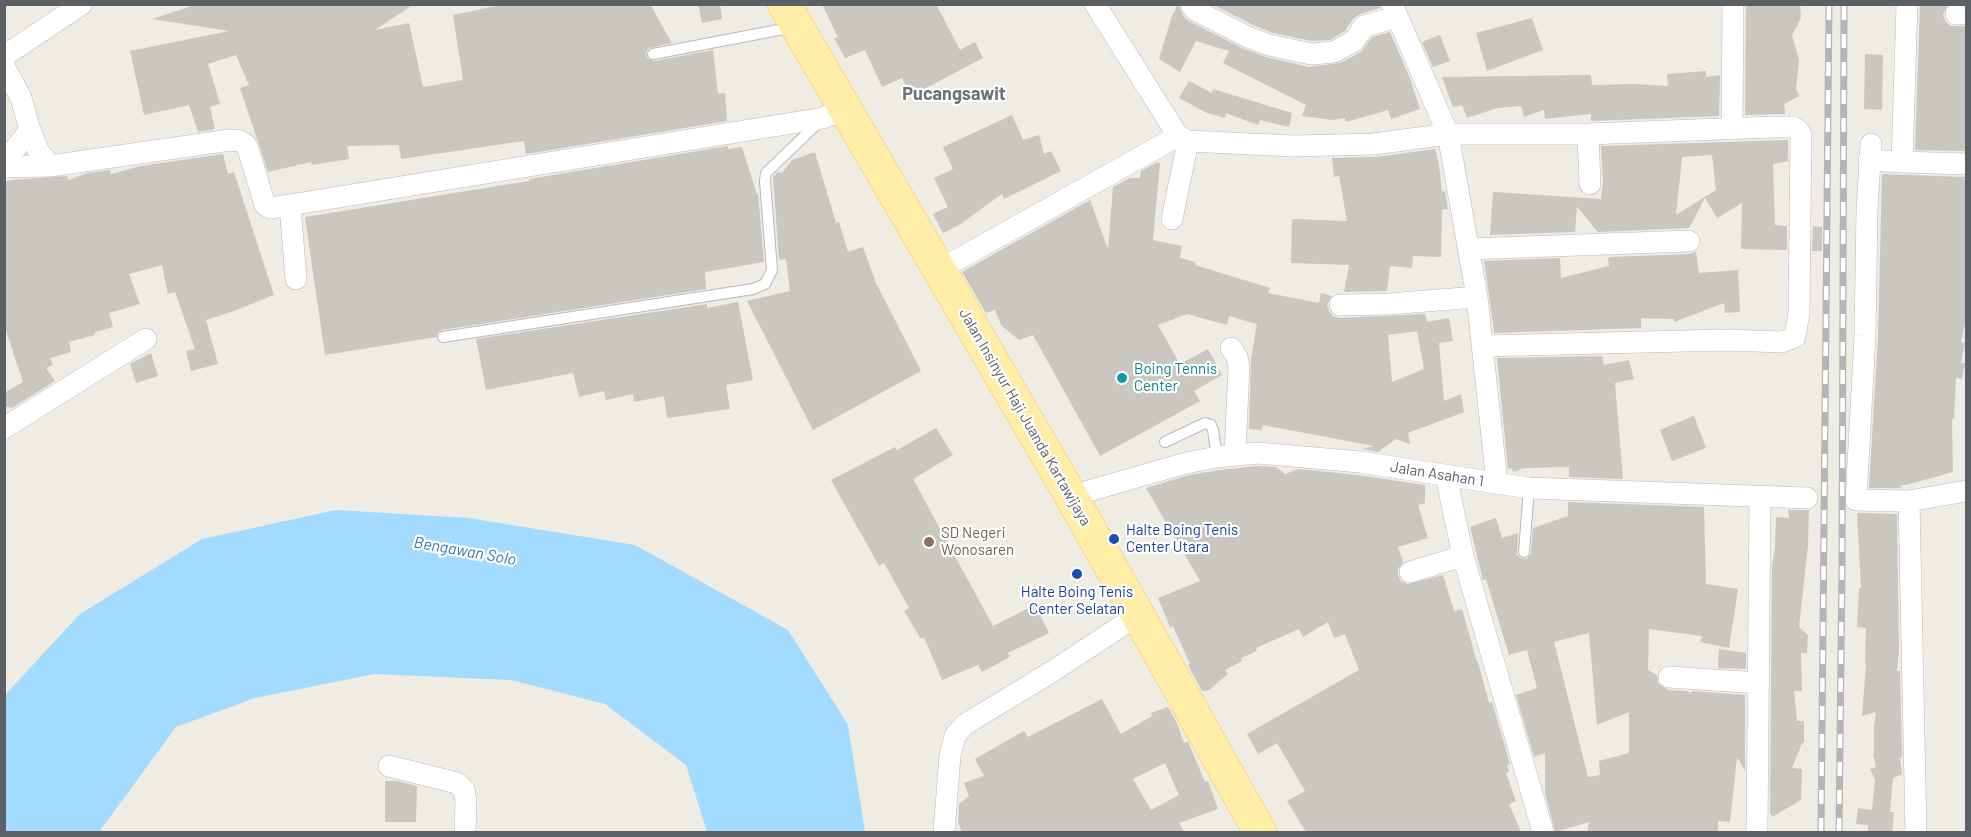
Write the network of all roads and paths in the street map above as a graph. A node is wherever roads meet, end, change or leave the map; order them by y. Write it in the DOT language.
graph roads {
  1 [pos="82,4"];
  2 [pos="1095,4"];
  3 [pos="1191,4"];
  4 [pos="1733,4"];
  5 [pos="1907,4"];
  6 [pos="1395,10"];
  7 [pos="790,16"];
  8 [pos="653,54"];
  9 [pos="4,56"];
  10 [pos="4,66"];
  11 [pos="834,114"];
  12 [pos="1732,129"];
  13 [pos="30,130"];
  14 [pos="1448,134"];
  15 [pos="1588,134"];
  16 [pos="1183,139"];
  17 [pos="4,158"];
  18 [pos="1902,162"];
  19 [pos="1966,164"];
  20 [pos="50,166"];
  21 [pos="4,167"];
  22 [pos="1590,184"];
  23 [pos="290,206"];
  24 [pos="1172,219"];
  25 [pos="1689,241"];
  26 [pos="1468,249"];
  27 [pos="939,270"];
  28 [pos="296,279"];
  29 [pos="1477,297"];
  30 [pos="1340,304"];
  31 [pos="442,337"];
  32 [pos="146,339"];
  33 [pos="1483,346"];
  34 [pos="1231,348"];
  35 [pos="4,428"];
  36 [pos="1165,442"];
  37 [pos="1226,456"];
  38 [pos="1446,476"];
  39 [pos="1497,483"];
  40 [pos="1528,488"];
  41 [pos="1966,491"];
  42 [pos="1071,496"];
  43 [pos="1760,496"];
  44 [pos="1807,498"];
  45 [pos="1910,501"];
  46 [pos="1524,552"];
  47 [pos="1463,556"];
  48 [pos="1410,572"];
  49 [pos="1138,615"];
  50 [pos="1669,677"];
  51 [pos="1759,683"];
  52 [pos="388,766"];
  53 [pos="465,832"];
  54 [pos="944,832"];
  55 [pos="1260,832"];
  56 [pos="1543,832"];
  57 [pos="1758,832"];
  58 [pos="1916,832"];
  1 -- 9 [label="street"];
  2 -- 16 [label="street"];
  3 -- 6 [label="street"];
  4 -- 12 [label="street"];
  5 -- 18 [label="street"];
  6 -- 14 [label="street"];
  7 -- 8 [label="lane"];
  7 -- 11 [label="main road, Jalan Insinyur Haji Juanda Kartawijaya"];
  10 -- 13 [label="street"];
  11 -- 23 [label="street"];
  11 -- 27 [label="main road, Jalan Insinyur Haji Juanda Kartawijaya"];
  11 -- 31 [label="lane"];
  12 -- 15 [label="street"];
  12 -- 33 [label="street"];
  13 -- 17 [label="street"];
  13 -- 20 [label="street"];
  14 -- 15 [label="street"];
  14 -- 16 [label="street"];
  14 -- 26 [label="street"];
  15 -- 22 [label="street"];
  16 -- 24 [label="street"];
  16 -- 27 [label="street"];
  18 -- 19 [label="street"];
  18 -- 45 [label="street"];
  20 -- 21 [label="street"];
  20 -- 23 [label="street"];
  23 -- 28 [label="street"];
  25 -- 26 [label="street"];
  26 -- 29 [label="street"];
  27 -- 42 [label="main road, Jalan Insinyur Haji Juanda Kartawijaya"];
  29 -- 30 [label="street"];
  29 -- 33 [label="street"];
  32 -- 35 [label="street"];
  33 -- 39 [label="street"];
  34 -- 37 [label="street"];
  36 -- 37 [label="lane"];
  37 -- 38 [label="street, Jalan Asahan 1"];
  37 -- 42 [label="street, Jalan Asahan 1"];
  38 -- 39 [label="street, Jalan Asahan 1"];
  38 -- 47 [label="street"];
  39 -- 40 [label="street, Jalan Asahan 1"];
  40 -- 43 [label="street, Jalan Asahan 1"];
  40 -- 46 [label="lane"];
  41 -- 45 [label="street"];
  42 -- 49 [label="main road, Jalan Insinyur Haji Juanda Kartawijaya"];
  43 -- 44 [label="street, Jalan Asahan 1"];
  43 -- 51 [label="street"];
  45 -- 58 [label="street"];
  47 -- 48 [label="street"];
  47 -- 56 [label="street"];
  49 -- 54 [label="street"];
  49 -- 55 [label="main road, Jalan Insinyur Haji Juanda Kartawijaya"];
  50 -- 51 [label="street"];
  51 -- 57 [label="street"];
  52 -- 53 [label="street"];
}
